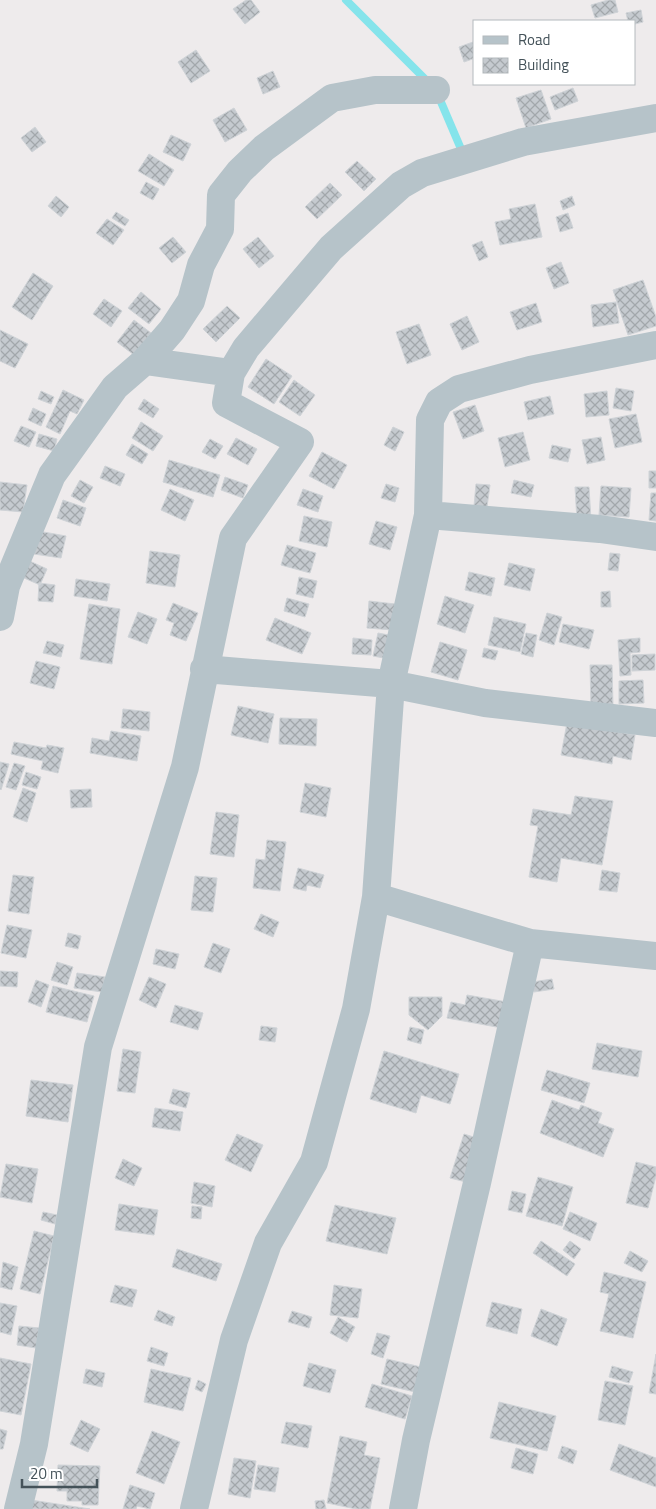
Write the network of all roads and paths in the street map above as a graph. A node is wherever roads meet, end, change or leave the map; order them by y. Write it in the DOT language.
graph roads {
  1 [pos="436,90"];
  2 [pos="656,118"];
  3 [pos="656,345"];
  4 [pos="145,361"];
  5 [pos="231,373"];
  6 [pos="428,515"];
  7 [pos="656,537"];
  8 [pos="0,617"];
  9 [pos="204,669"];
  10 [pos="390,684"];
  11 [pos="656,723"];
  12 [pos="376,897"];
  13 [pos="530,943"];
  14 [pos="656,956"];
  15 [pos="18,1509"];
  16 [pos="194,1509"];
  17 [pos="403,1509"];
  1 -- 4 [label="street"];
  2 -- 5 [label="street"];
  3 -- 6 [label="street"];
  4 -- 5 [label="street"];
  4 -- 8 [label="street"];
  5 -- 9 [label="street"];
  6 -- 7 [label="street"];
  6 -- 10 [label="street"];
  9 -- 10 [label="street"];
  9 -- 15 [label="street"];
  10 -- 11 [label="street"];
  10 -- 12 [label="street"];
  12 -- 13 [label="street"];
  12 -- 16 [label="street"];
  13 -- 14 [label="street"];
  13 -- 17 [label="street"];
}
